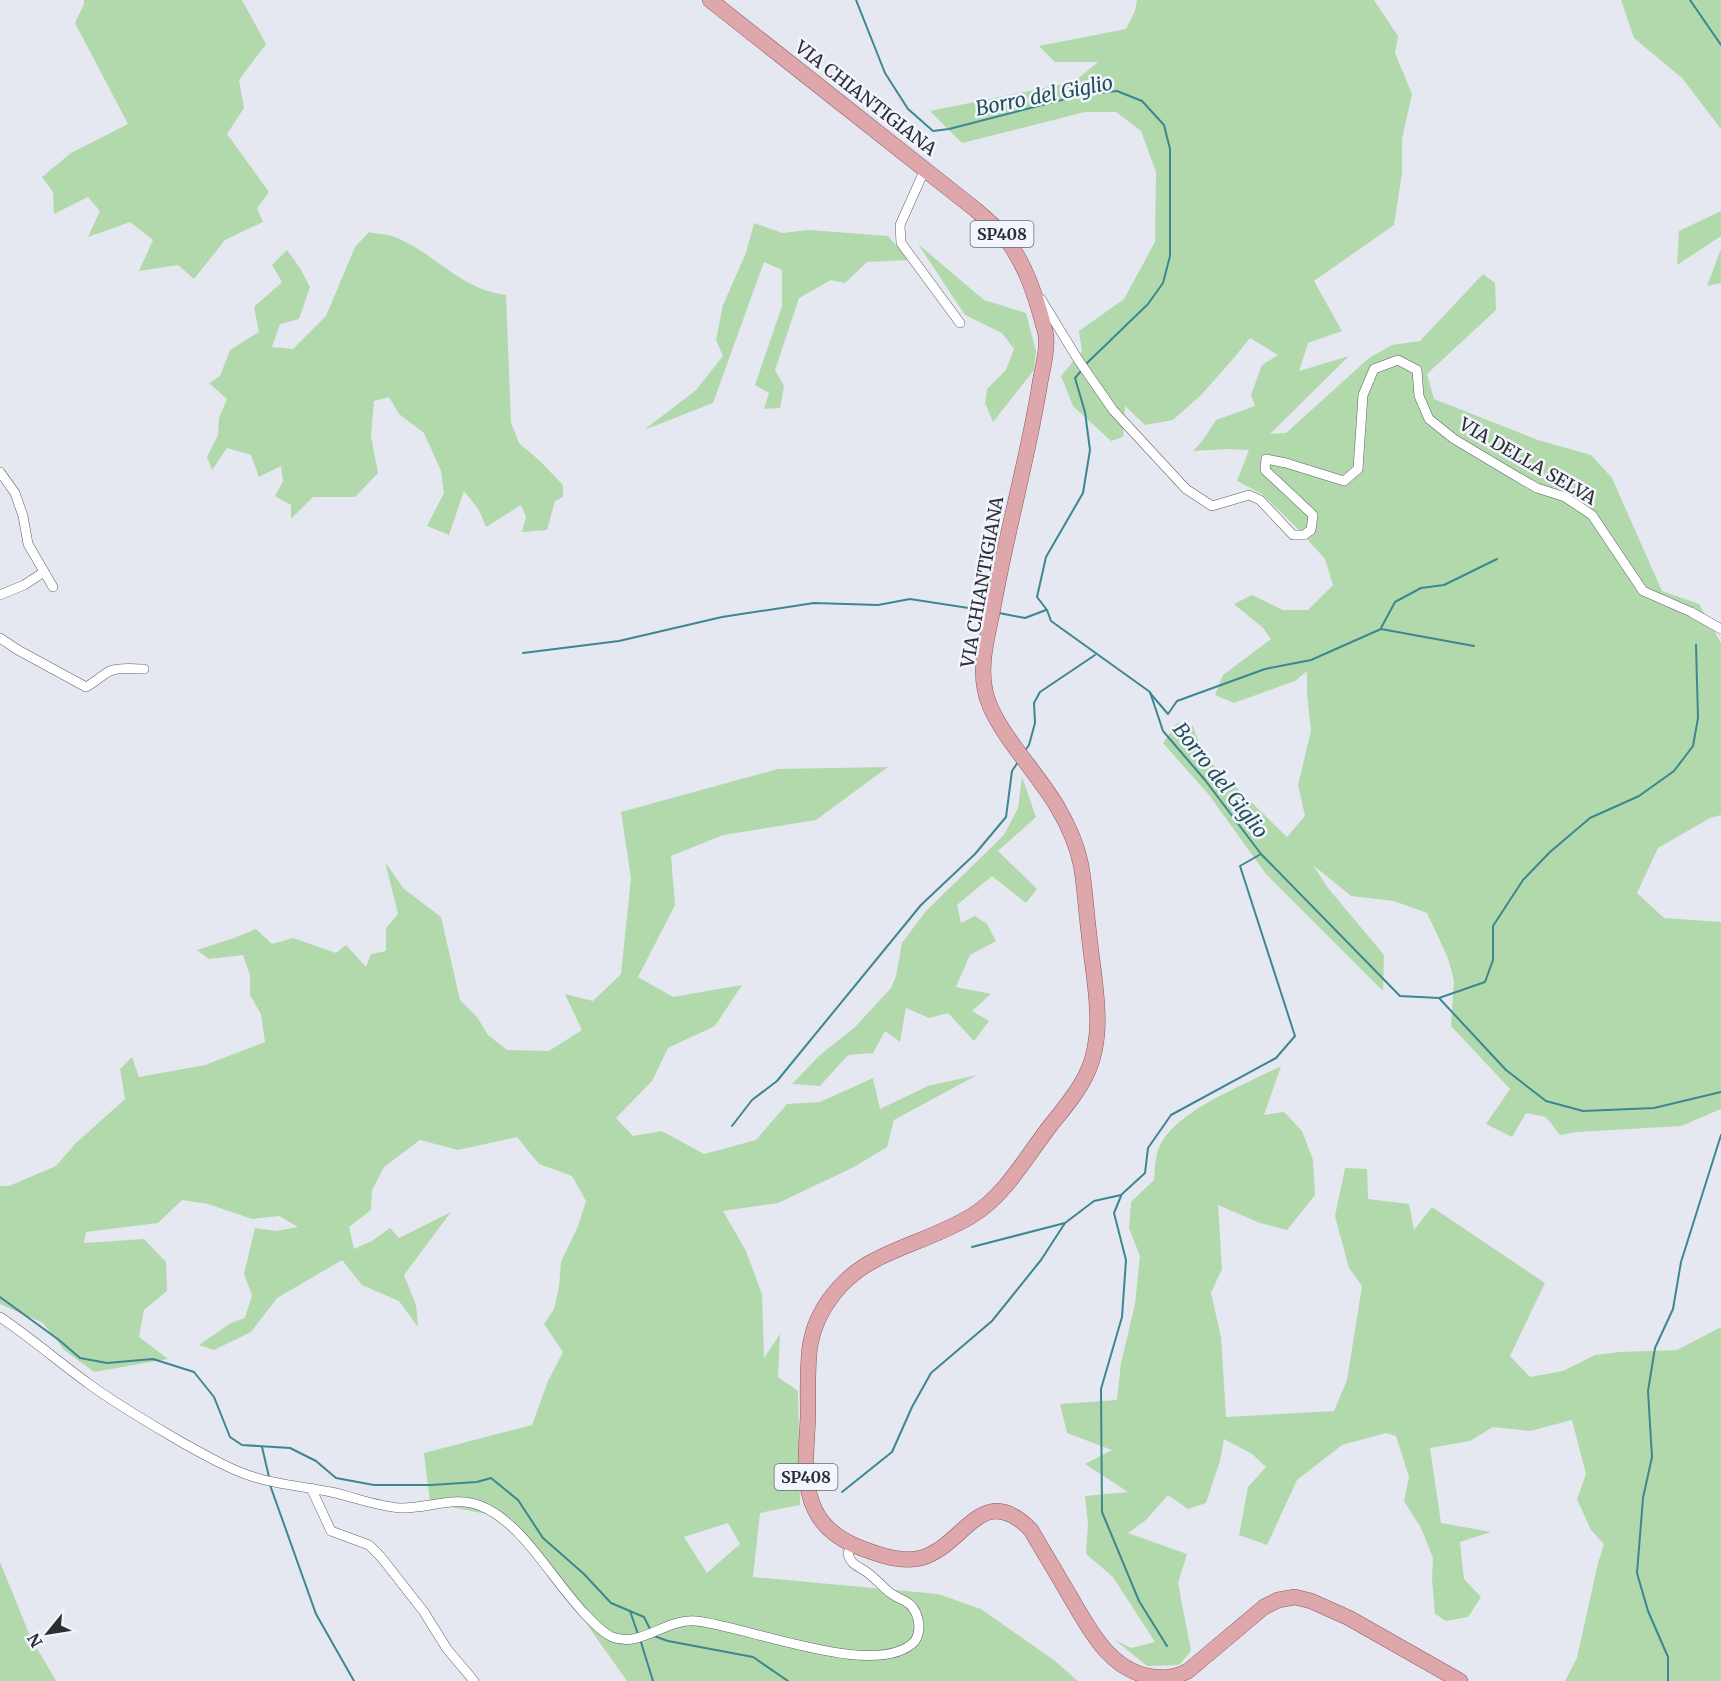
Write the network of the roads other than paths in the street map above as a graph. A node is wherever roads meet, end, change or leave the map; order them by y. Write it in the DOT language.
graph roads {
  1 [pos="710,0"];
  2 [pos="925,169"];
  3 [pos="1033,287"];
  4 [pos="960,323"];
  5 [pos="0,472"];
  6 [pos="44,572"];
  7 [pos="53,587"];
  8 [pos="0,595"];
  9 [pos="1721,629"];
  10 [pos="0,638"];
  11 [pos="144,669"];
  12 [pos="0,1317"];
  13 [pos="311,1488"];
  14 [pos="852,1545"];
  15 [pos="814,1659"];
  16 [pos="867,1666"];
  17 [pos="474,1681"];
  18 [pos="1460,1681"];
  1 -- 2 [label="main road, VIA CHIANTIGIANA / SP408"];
  2 -- 3 [label="main road, VIA CHIANTIGIANA / SP408"];
  2 -- 4 [label="street"];
  3 -- 9 [label="street, VIA DELLA SELVA"];
  3 -- 14 [label="main road, VIA CHIANTIGIANA / SP408"];
  5 -- 6 [label="street"];
  6 -- 7 [label="street"];
  6 -- 8 [label="street"];
  10 -- 11 [label="street"];
  12 -- 13 [label="street"];
  13 -- 15 [label="street"];
  13 -- 17 [label="street"];
  14 -- 16 [label="street"];
  14 -- 18 [label="main road, VIA CHIANTIGIANA / SP408"];
}
